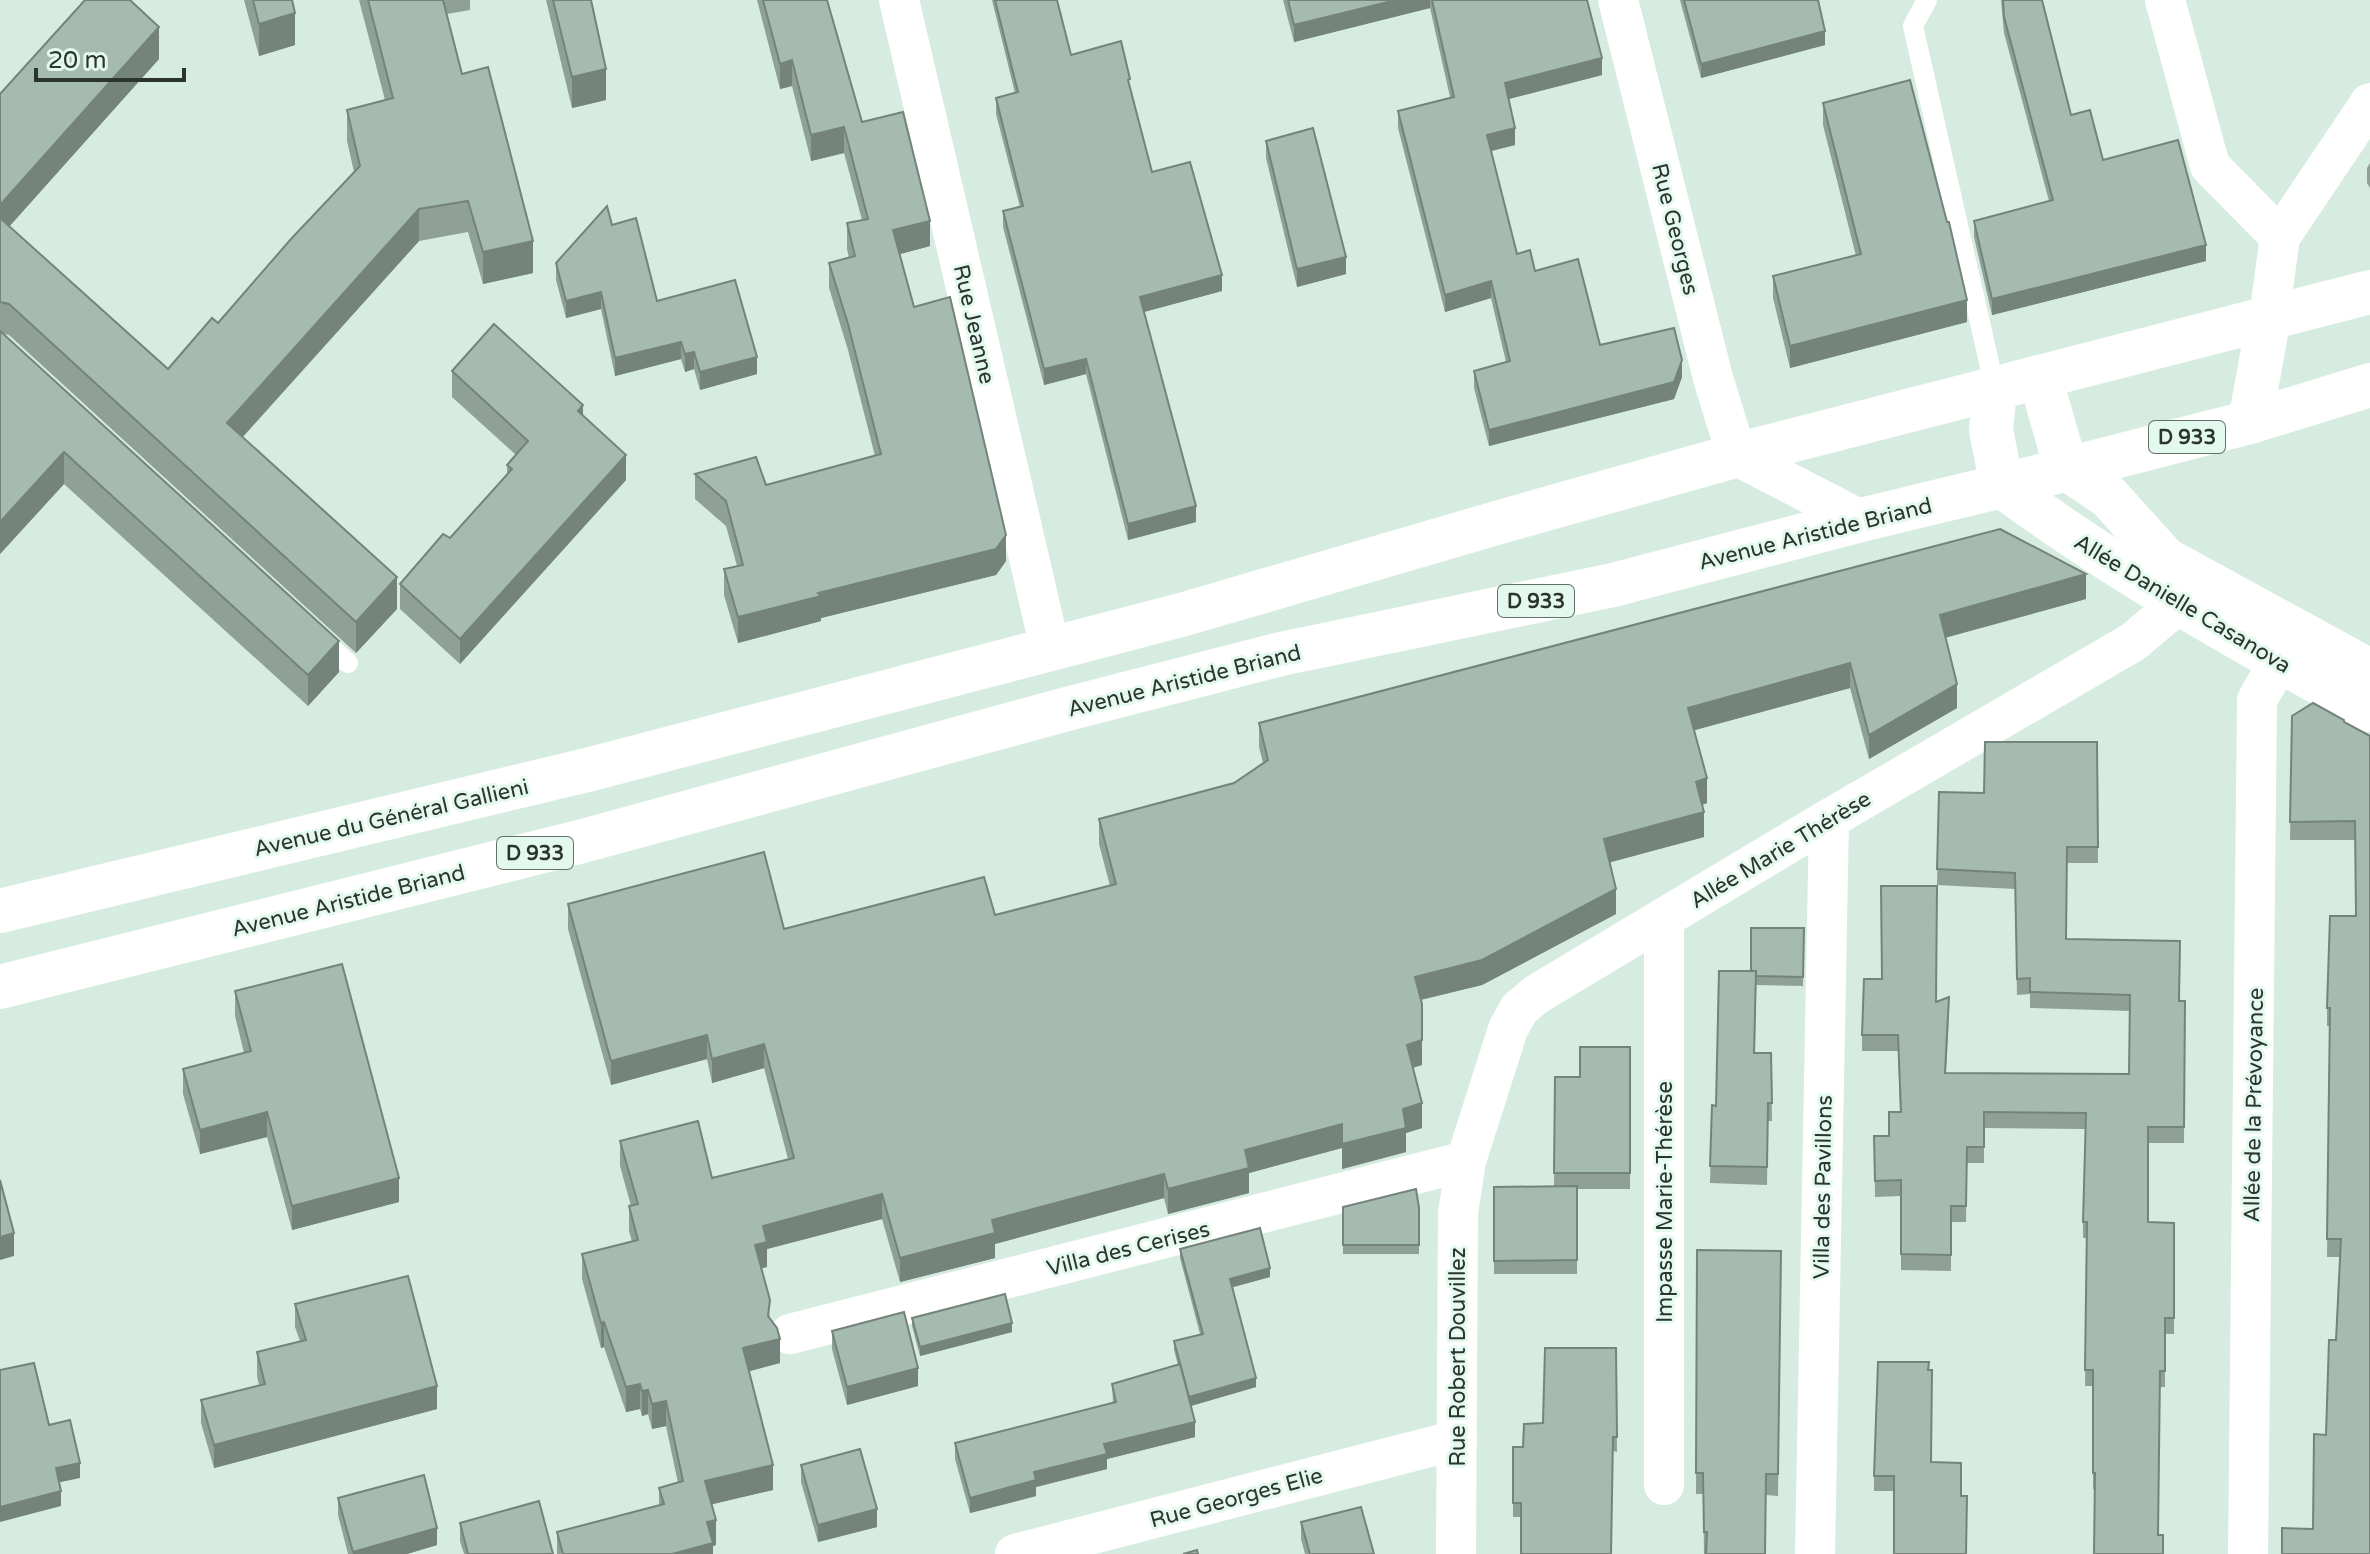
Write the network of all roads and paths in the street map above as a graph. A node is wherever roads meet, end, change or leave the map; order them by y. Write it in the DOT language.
graph roads {
  1 [pos="899,0"];
  2 [pos="1618,0"];
  3 [pos="1927,0"];
  4 [pos="2165,0"];
  5 [pos="2370,103"];
  6 [pos="2280,237"];
  7 [pos="2370,292"];
  8 [pos="2269,317"];
  9 [pos="2040,377"];
  10 [pos="2370,385"];
  11 [pos="1995,389"];
  12 [pos="2250,422"];
  13 [pos="1737,456"];
  14 [pos="2066,468"];
  15 [pos="2002,486"];
  16 [pos="1861,520"];
  17 [pos="2196,595"];
  18 [pos="301,620"];
  19 [pos="1050,648"];
  20 [pos="2279,661"];
  21 [pos="348,663"];
  22 [pos="2370,671"];
  23 [pos="2370,710"];
  24 [pos="1829,819"];
  25 [pos="0,911"];
  26 [pos="1664,919"];
  27 [pos="0,987"];
  28 [pos="1466,1161"];
  29 [pos="790,1334"];
  30 [pos="1457,1440"];
  31 [pos="1664,1485"];
  32 [pos="1015,1554"];
  33 [pos="1456,1554"];
  34 [pos="1815,1554"];
  35 [pos="2248,1554"];
  1 -- 19 [label="street, Rue Jeanne"];
  2 -- 13 [label="street, Rue Georges"];
  3 -- 11 [label="lane"];
  4 -- 6 [label="street"];
  5 -- 6 [label="street"];
  6 -- 8 [label="street"];
  7 -- 8 [label="main road"];
  8 -- 9 [label="main road"];
  8 -- 12 [label="main road"];
  9 -- 11 [label="main road"];
  9 -- 14 [label="main road"];
  10 -- 12 [label="main road, Avenue Aristide Briand / D 933"];
  11 -- 13 [label="main road"];
  11 -- 15 [label="main road"];
  12 -- 14 [label="main road, Avenue Aristide Briand / D 933"];
  13 -- 16 [label="street"];
  13 -- 19 [label="main road"];
  14 -- 15 [label="main road, Avenue Aristide Briand / D 933"];
  14 -- 17 [label="main road, Allée Danielle Casanova"];
  15 -- 16 [label="main road, Avenue Aristide Briand / D 933"];
  15 -- 17 [label="main road, Allée Danielle Casanova"];
  16 -- 27 [label="main road, Avenue Aristide Briand / D 933"];
  17 -- 20 [label="main road, Allée Danielle Casanova"];
  17 -- 22 [label="main road, Allée Danielle Casanova"];
  17 -- 24 [label="street, Allée Marie Thérèse"];
  18 -- 21 [label="lane"];
  19 -- 25 [label="main road, Avenue du Général Gallieni"];
  20 -- 23 [label="main road, Allée Danielle Casanova"];
  20 -- 35 [label="street, Allée de la Prévoyance"];
  24 -- 26 [label="street, Allée Marie Thérèse"];
  24 -- 34 [label="street, Villa des Pavillons"];
  26 -- 28 [label="street, Allée Marie Thérèse"];
  26 -- 31 [label="street, Impasse Marie-Thérèse"];
  28 -- 29 [label="street, Villa des Cerises"];
  28 -- 30 [label="street, Rue Robert Douvillez"];
  30 -- 32 [label="street, Rue Georges Elie"];
  30 -- 33 [label="street, Rue Robert Douvillez"];
}
